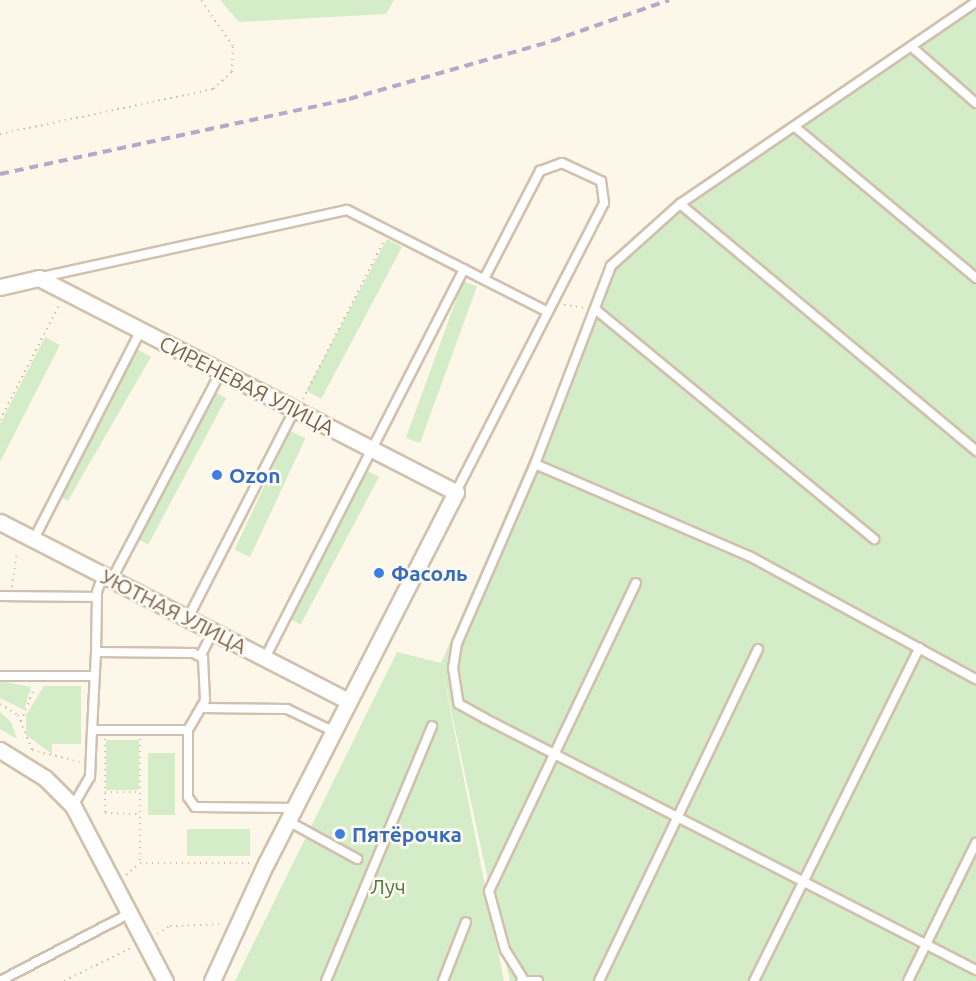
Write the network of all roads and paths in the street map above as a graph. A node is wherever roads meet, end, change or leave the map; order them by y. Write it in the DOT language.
graph roads {
  1 [pos="201,0"];
  2 [pos="976,2"];
  3 [pos="914,49"];
  4 [pos="976,103"];
  5 [pos="795,127"];
  6 [pos="0,134"];
  7 [pos="680,204"];
  8 [pos="390,231"];
  9 [pos="464,269"];
  10 [pos="39,278"];
  11 [pos="976,278"];
  12 [pos="484,279"];
  13 [pos="0,287"];
  14 [pos="66,292"];
  15 [pos="553,301"];
  16 [pos="595,309"];
  17 [pos="548,312"];
  18 [pos="141,330"];
  19 [pos="221,371"];
  20 [pos="296,410"];
  21 [pos="0,420"];
  22 [pos="372,449"];
  23 [pos="976,451"];
  24 [pos="535,464"];
  25 [pos="456,492"];
  26 [pos="0,522"];
  27 [pos="34,539"];
  28 [pos="874,539"];
  29 [pos="17,551"];
  30 [pos="108,577"];
  31 [pos="636,584"];
  32 [pos="3,596"];
  33 [pos="97,597"];
  34 [pos="188,618"];
  35 [pos="213,631"];
  36 [pos="918,648"];
  37 [pos="758,649"];
  38 [pos="96,652"];
  39 [pos="201,655"];
  40 [pos="264,658"];
  41 [pos="0,676"];
  42 [pos="37,676"];
  43 [pos="92,676"];
  44 [pos="976,679"];
  45 [pos="349,701"];
  46 [pos="0,704"];
  47 [pos="202,708"];
  48 [pos="21,721"];
  49 [pos="432,726"];
  50 [pos="92,730"];
  51 [pos="105,730"];
  52 [pos="140,730"];
  53 [pos="188,730"];
  54 [pos="333,731"];
  55 [pos="0,750"];
  56 [pos="556,752"];
  57 [pos="91,767"];
  58 [pos="105,792"];
  59 [pos="140,792"];
  60 [pos="73,806"];
  61 [pos="140,814"];
  62 [pos="291,815"];
  63 [pos="681,815"];
  64 [pos="976,843"];
  65 [pos="357,859"];
  66 [pos="140,863"];
  67 [pos="267,863"];
  68 [pos="803,882"];
  69 [pos="115,884"];
  70 [pos="130,913"];
  71 [pos="466,922"];
  72 [pos="926,944"];
  73 [pos="976,970"];
  74 [pos="522,979"];
  75 [pos="0,981"];
  76 [pos="165,981"];
  77 [pos="212,981"];
  78 [pos="326,981"];
  79 [pos="443,981"];
  80 [pos="538,981"];
  81 [pos="599,981"];
  82 [pos="754,981"];
  83 [pos="908,981"];
  1 -- 6 [label="path"];
  2 -- 3 [label="lane"];
  3 -- 4 [label="lane"];
  3 -- 5 [label="lane"];
  5 -- 7 [label="lane"];
  5 -- 11 [label="lane"];
  7 -- 16 [label="lane"];
  7 -- 23 [label="lane"];
  8 -- 9 [label="lane"];
  8 -- 10 [label="lane"];
  8 -- 20 [label="path"];
  9 -- 12 [label="lane"];
  9 -- 22 [label="lane"];
  10 -- 13 [label="street"];
  10 -- 14 [label="street, СИРЕНЕВАЯ УЛИЦА"];
  12 -- 15 [label="lane"];
  12 -- 17 [label="lane"];
  14 -- 18 [label="street, СИРЕНЕВАЯ УЛИЦА"];
  14 -- 21 [label="path"];
  15 -- 16 [label="path"];
  15 -- 17 [label="lane"];
  16 -- 24 [label="lane"];
  16 -- 28 [label="lane"];
  17 -- 25 [label="lane"];
  18 -- 19 [label="street, СИРЕНЕВАЯ УЛИЦА"];
  18 -- 27 [label="lane"];
  19 -- 20 [label="street, СИРЕНЕВАЯ УЛИЦА"];
  19 -- 30 [label="lane"];
  20 -- 22 [label="street, СИРЕНЕВАЯ УЛИЦА"];
  20 -- 34 [label="lane"];
  22 -- 25 [label="street, СИРЕНЕВАЯ УЛИЦА"];
  22 -- 40 [label="lane"];
  24 -- 36 [label="lane"];
  24 -- 56 [label="lane"];
  25 -- 45 [label="street"];
  26 -- 27 [label="street, УЮТНАЯ УЛИЦА"];
  27 -- 30 [label="street, УЮТНАЯ УЛИЦА"];
  29 -- 32 [label="path"];
  30 -- 33 [label="lane"];
  30 -- 34 [label="street, УЮТНАЯ УЛИЦА"];
  31 -- 56 [label="lane"];
  32 -- 33 [label="lane"];
  33 -- 38 [label="lane"];
  34 -- 35 [label="street, УЮТНАЯ УЛИЦА"];
  35 -- 39 [label="lane"];
  35 -- 40 [label="street, УЮТНАЯ УЛИЦА"];
  36 -- 44 [label="lane"];
  36 -- 68 [label="lane"];
  37 -- 63 [label="lane"];
  38 -- 39 [label="lane"];
  38 -- 43 [label="lane"];
  39 -- 47 [label="lane"];
  40 -- 45 [label="street, УЮТНАЯ УЛИЦА"];
  41 -- 42 [label="lane"];
  42 -- 43 [label="lane"];
  42 -- 48 [label="path"];
  43 -- 50 [label="lane"];
  45 -- 54 [label="street"];
  46 -- 48 [label="path"];
  47 -- 53 [label="lane"];
  47 -- 54 [label="lane"];
  48 -- 57 [label="path"];
  49 -- 78 [label="lane"];
  50 -- 51 [label="lane"];
  50 -- 57 [label="lane"];
  51 -- 52 [label="lane"];
  51 -- 58 [label="path"];
  52 -- 53 [label="lane"];
  52 -- 59 [label="path"];
  53 -- 62 [label="lane"];
  54 -- 62 [label="street"];
  55 -- 60 [label="street"];
  56 -- 63 [label="lane"];
  56 -- 74 [label="lane"];
  57 -- 60 [label="lane"];
  58 -- 59 [label="path"];
  58 -- 61 [label="path"];
  59 -- 61 [label="path"];
  60 -- 69 [label="street"];
  61 -- 66 [label="path"];
  62 -- 65 [label="lane"];
  62 -- 67 [label="street"];
  63 -- 68 [label="lane"];
  63 -- 81 [label="lane"];
  64 -- 72 [label="lane"];
  66 -- 67 [label="path"];
  66 -- 69 [label="path"];
  67 -- 77 [label="street"];
  68 -- 72 [label="lane"];
  68 -- 82 [label="lane"];
  69 -- 70 [label="street"];
  70 -- 75 [label="lane"];
  70 -- 76 [label="street"];
  71 -- 79 [label="lane"];
  72 -- 73 [label="lane"];
  72 -- 83 [label="lane"];
  74 -- 80 [label="lane"];
}
